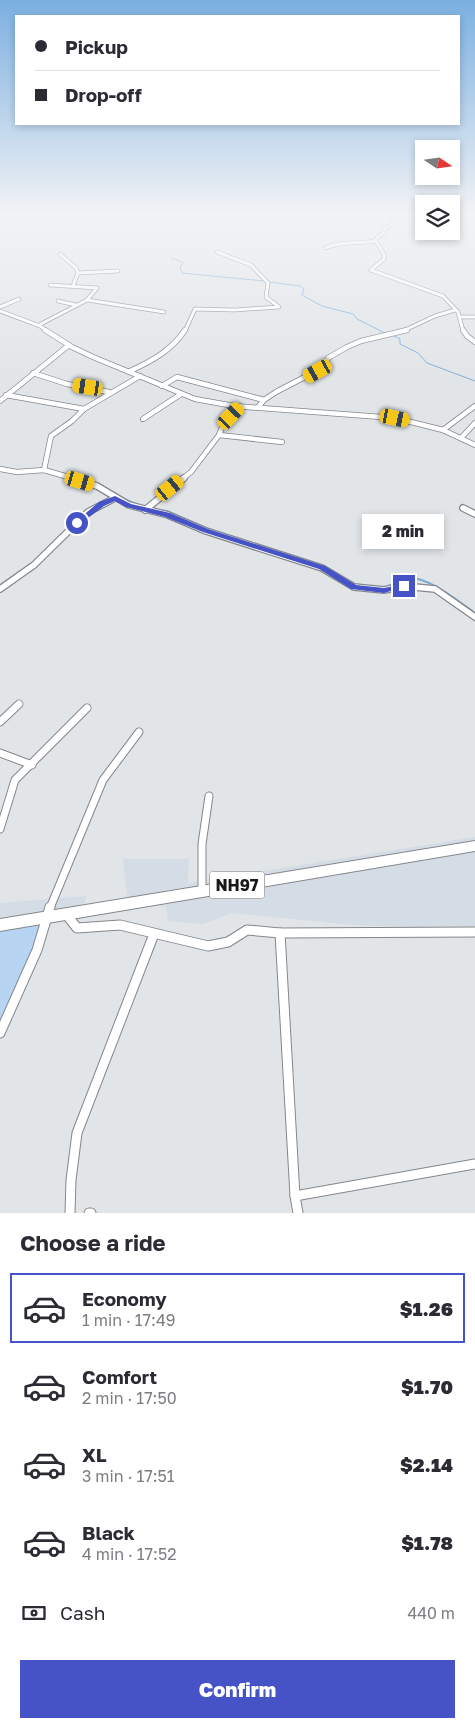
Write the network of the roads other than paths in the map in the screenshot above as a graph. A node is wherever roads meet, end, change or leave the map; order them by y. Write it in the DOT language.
graph roads {
  1 [pos="77,270"];
  2 [pos="255,270"];
  3 [pos="371,270"];
  4 [pos="118,271"];
  5 [pos="78,273"];
  6 [pos="50,285"];
  7 [pos="73,286"];
  8 [pos="19,299"];
  9 [pos="87,300"];
  10 [pos="58,302"];
  11 [pos="76,305"];
  12 [pos="0,309"];
  13 [pos="455,310"];
  14 [pos="164,312"];
  15 [pos="459,316"];
  16 [pos="475,317"];
  17 [pos="39,326"];
  18 [pos="475,342"];
  19 [pos="68,344"];
  20 [pos="130,371"];
  21 [pos="33,373"];
  22 [pos="140,376"];
  23 [pos="162,386"];
  24 [pos="109,392"];
  25 [pos="181,394"];
  26 [pos="6,395"];
  27 [pos="264,400"];
  28 [pos="0,401"];
  29 [pos="240,406"];
  30 [pos="475,406"];
  31 [pos="258,407"];
  32 [pos="84,409"];
  33 [pos="143,419"];
  34 [pos="475,423"];
  35 [pos="442,430"];
  36 [pos="219,435"];
  37 [pos="461,438"];
  38 [pos="282,442"];
  39 [pos="475,444"];
  40 [pos="0,470"];
  41 [pos="44,470"];
  42 [pos="115,498"];
  43 [pos="463,508"];
  44 [pos="145,510"];
  45 [pos="475,514"];
  46 [pos="0,589"];
  47 [pos="475,617"];
  48 [pos="19,704"];
  49 [pos="87,708"];
  50 [pos="0,722"];
  51 [pos="139,732"];
  52 [pos="0,753"];
  53 [pos="32,765"];
  54 [pos="209,796"];
  55 [pos="0,830"];
  56 [pos="475,846"];
  57 [pos="202,891"];
  58 [pos="65,913"];
  59 [pos="46,916"];
  60 [pos="0,925"];
  61 [pos="475,932"];
  62 [pos="280,933"];
  63 [pos="154,934"];
  64 [pos="0,1033"];
  65 [pos="475,1164"];
  66 [pos="295,1196"];
  67 [pos="70,1213"];
  68 [pos="298,1213"];
  1 -- 5 [label="street"];
  2 -- 20 [label="street"];
  3 -- 13 [label="street"];
  4 -- 5 [label="street"];
  5 -- 7 [label="street"];
  6 -- 7 [label="street"];
  7 -- 9 [label="street"];
  8 -- 12 [label="street"];
  9 -- 11 [label="street"];
  9 -- 14 [label="street"];
  10 -- 11 [label="street"];
  11 -- 17 [label="street"];
  12 -- 17 [label="street"];
  13 -- 15 [label="street"];
  13 -- 27 [label="street"];
  15 -- 16 [label="street"];
  15 -- 18 [label="street"];
  17 -- 19 [label="street"];
  19 -- 20 [label="street"];
  19 -- 21 [label="street"];
  20 -- 22 [label="street"];
  21 -- 24 [label="street"];
  21 -- 26 [label="street"];
  22 -- 23 [label="street"];
  22 -- 24 [label="street"];
  23 -- 25 [label="street"];
  23 -- 27 [label="street"];
  24 -- 32 [label="street"];
  25 -- 29 [label="street"];
  25 -- 33 [label="street"];
  26 -- 28 [label="street"];
  26 -- 32 [label="street"];
  27 -- 31 [label="street"];
  29 -- 31 [label="street"];
  29 -- 36 [label="street"];
  30 -- 35 [label="street"];
  31 -- 35 [label="street"];
  32 -- 41 [label="street"];
  34 -- 37 [label="street"];
  35 -- 37 [label="street"];
  36 -- 38 [label="street"];
  36 -- 44 [label="street"];
  37 -- 39 [label="street"];
  40 -- 41 [label="street"];
  41 -- 42 [label="street"];
  42 -- 44 [label="street"];
  42 -- 46 [label="street"];
  43 -- 45 [label="street"];
  44 -- 47 [label="street"];
  48 -- 50 [label="street"];
  49 -- 53 [label="street"];
  51 -- 59 [label="street"];
  52 -- 53 [label="street"];
  53 -- 55 [label="street"];
  54 -- 57 [label="street"];
  56 -- 57 [label="highway, NH97"];
  57 -- 58 [label="highway, NH97"];
  58 -- 59 [label="highway, NH97"];
  58 -- 63 [label="street"];
  59 -- 60 [label="highway, NH97"];
  59 -- 64 [label="street"];
  61 -- 62 [label="street"];
  62 -- 63 [label="street"];
  62 -- 66 [label="street"];
  63 -- 67 [label="street"];
  65 -- 66 [label="street"];
  66 -- 68 [label="street"];
}
